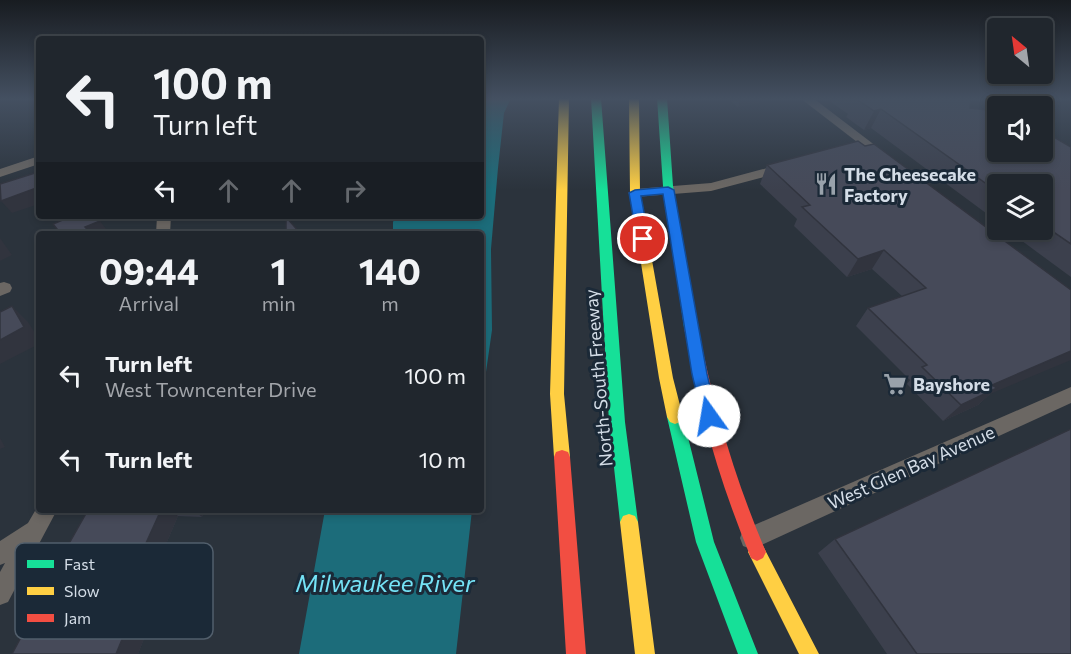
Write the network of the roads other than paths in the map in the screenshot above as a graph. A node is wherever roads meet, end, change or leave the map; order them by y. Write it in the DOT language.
graph roads {
  1 [pos="564,129"];
  2 [pos="598,129"];
  3 [pos="634,129"];
  4 [pos="664,129"];
  5 [pos="846,129"];
  6 [pos="867,144"];
  7 [pos="848,150"];
  8 [pos="36,161"];
  9 [pos="794,165"];
  10 [pos="897,166"];
  11 [pos="0,173"];
  12 [pos="668,190"];
  13 [pos="635,193"];
  14 [pos="557,394"];
  15 [pos="1071,395"];
  16 [pos="42,519"];
  17 [pos="751,538"];
  18 [pos="29,543"];
  19 [pos="0,554"];
  20 [pos="15,567"];
  21 [pos="556,572"];
  22 [pos="637,582"];
  23 [pos="0,594"];
  24 [pos="657,644"];
  25 [pos="576,654"];
  26 [pos="645,654"];
  27 [pos="748,654"];
  28 [pos="809,654"];
  1 -- 14 [label="main road, North-South Freeway"];
  2 -- 22 [label="main road, North-South Freeway"];
  3 -- 13 [label="main road"];
  4 -- 12 [label="main road"];
  5 -- 6 [label="street"];
  6 -- 7 [label="street"];
  6 -- 10 [label="street"];
  8 -- 11 [label="street"];
  9 -- 12 [label="street"];
  12 -- 13 [label="street"];
  12 -- 17 [label="main road"];
  13 -- 27 [label="main road"];
  14 -- 21 [label="main road"];
  14 -- 25 [label="main road, North-South Freeway"];
  15 -- 17 [label="street, West Glen Bay Avenue"];
  16 -- 18 [label="street"];
  16 -- 19 [label="street"];
  17 -- 28 [label="main road"];
  20 -- 23 [label="street"];
  22 -- 24 [label="main road"];
  22 -- 26 [label="main road, North-South Freeway"];
}
